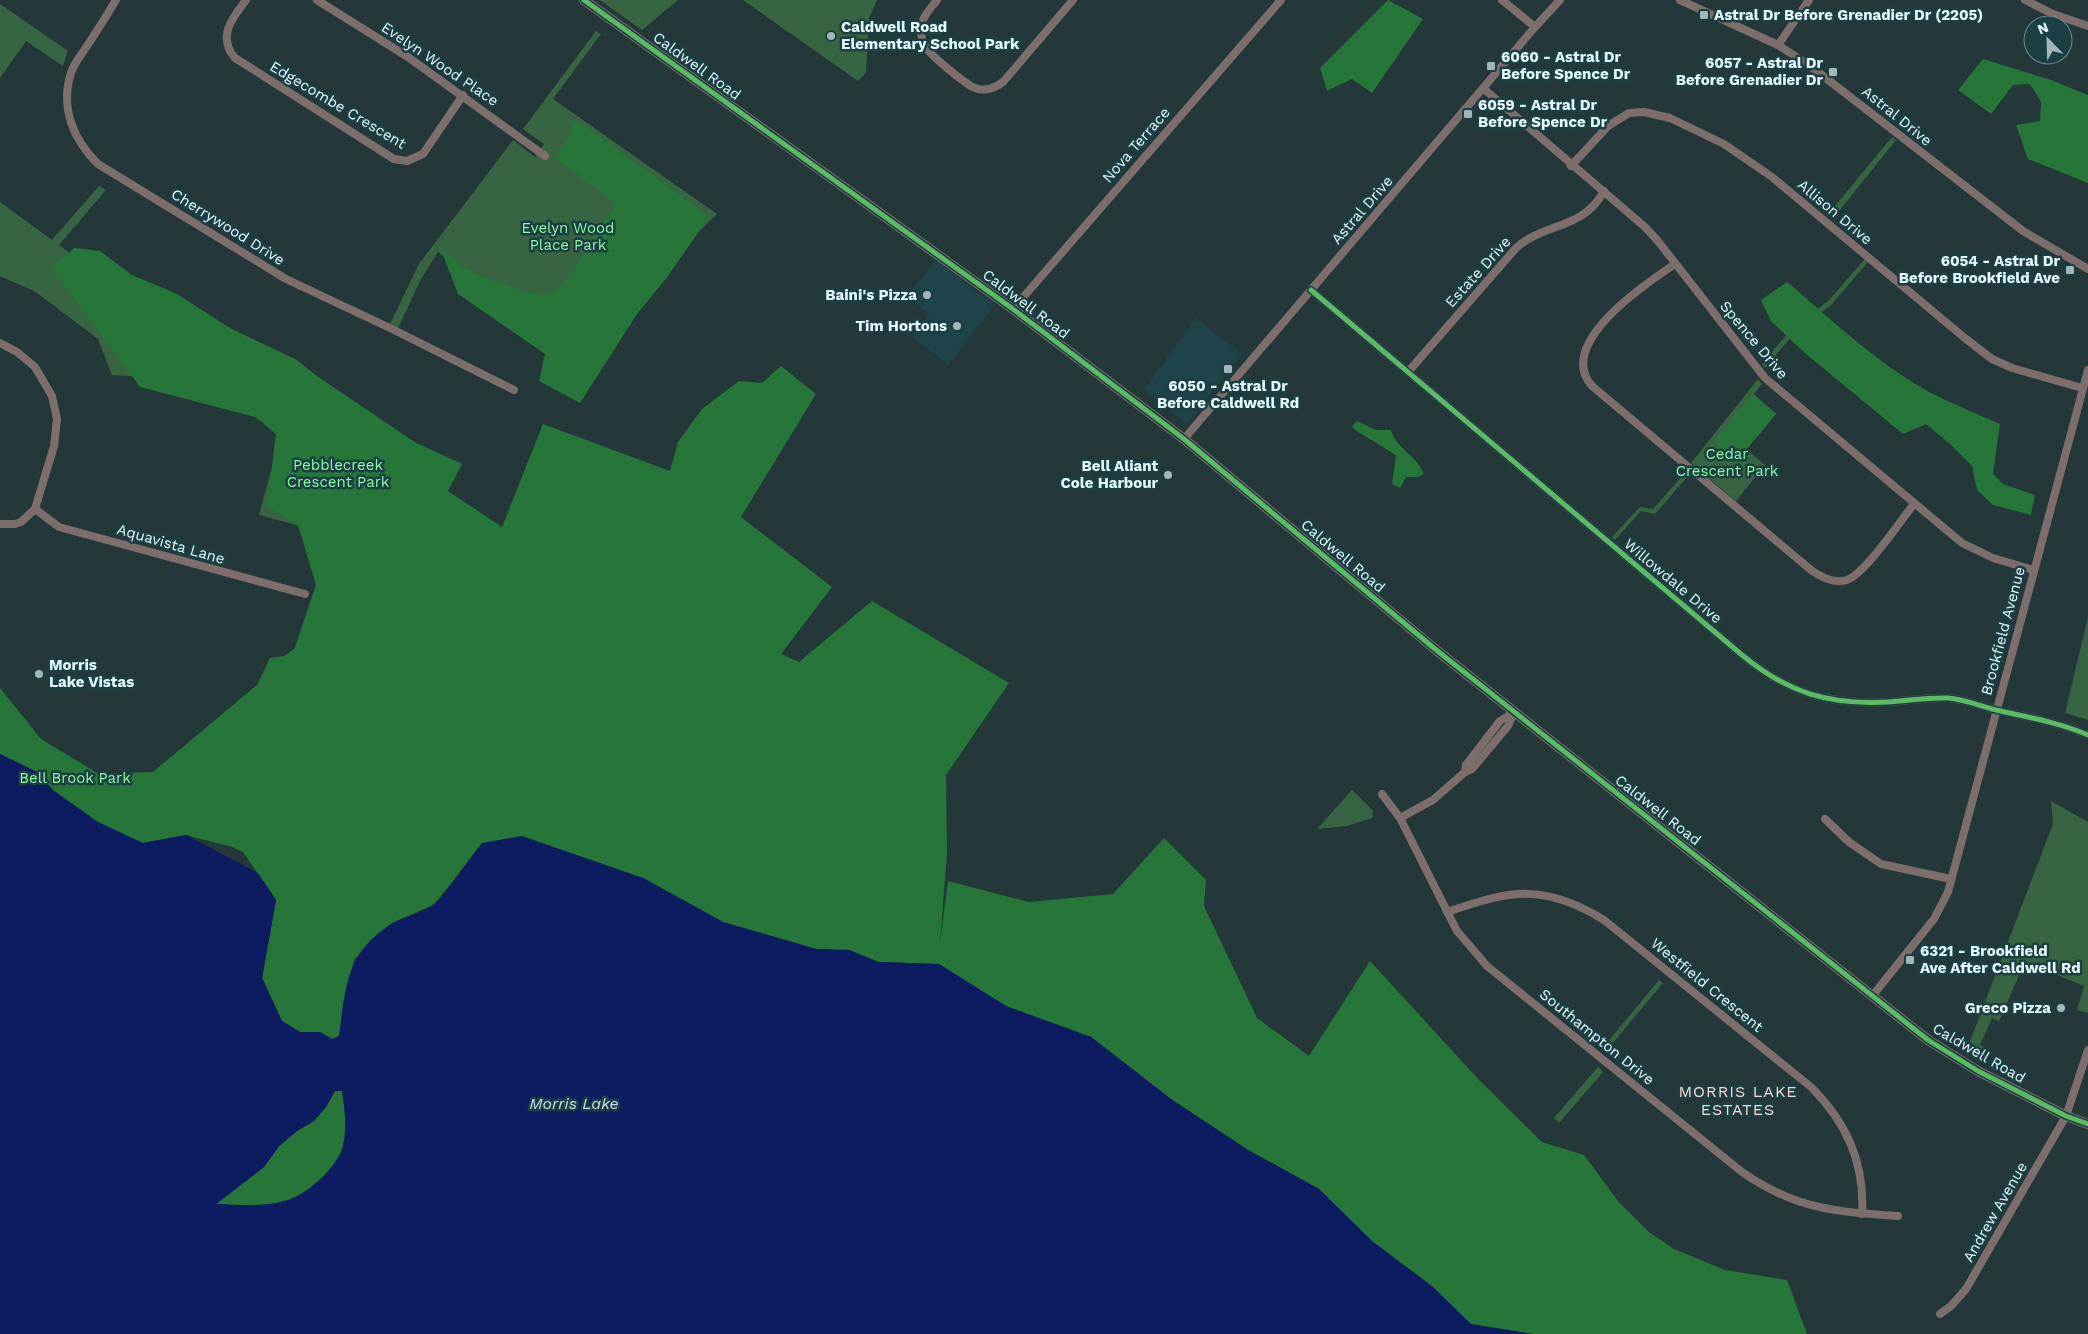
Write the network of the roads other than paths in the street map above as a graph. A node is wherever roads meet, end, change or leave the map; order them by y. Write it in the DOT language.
graph roads {
  1 [pos="116,0"];
  2 [pos="246,0"];
  3 [pos="317,0"];
  4 [pos="584,0"];
  5 [pos="937,0"];
  6 [pos="1073,0"];
  7 [pos="1281,0"];
  8 [pos="1502,0"];
  9 [pos="1560,0"];
  10 [pos="1680,0"];
  11 [pos="1809,0"];
  12 [pos="2025,0"];
  13 [pos="2088,26"];
  14 [pos="1535,27"];
  15 [pos="1778,45"];
  16 [pos="1484,88"];
  17 [pos="463,95"];
  18 [pos="545,156"];
  19 [pos="1572,166"];
  20 [pos="1604,191"];
  21 [pos="1675,264"];
  22 [pos="2088,269"];
  23 [pos="1311,290"];
  24 [pos="1013,309"];
  25 [pos="0,343"];
  26 [pos="2088,370"];
  27 [pos="1408,372"];
  28 [pos="2082,388"];
  29 [pos="514,390"];
  30 [pos="1184,439"];
  31 [pos="1914,504"];
  32 [pos="36,509"];
  33 [pos="0,524"];
  34 [pos="2033,570"];
  35 [pos="305,594"];
  36 [pos="1997,710"];
  37 [pos="1514,712"];
  38 [pos="2088,734"];
  39 [pos="1382,794"];
  40 [pos="1400,818"];
  41 [pos="1826,819"];
  42 [pos="1951,879"];
  43 [pos="1446,912"];
  44 [pos="1873,995"];
  45 [pos="2088,1050"];
  46 [pos="2066,1116"];
  47 [pos="2088,1124"];
  48 [pos="1862,1214"];
  49 [pos="1898,1216"];
  50 [pos="1940,1314"];
  1 -- 29 [label="street, Cherrywood Drive"];
  2 -- 17 [label="street, Edgecombe Crescent"];
  3 -- 17 [label="street, Evelyn Wood Place"];
  4 -- 24 [label="street, Caldwell Road"];
  5 -- 6 [label="street"];
  7 -- 24 [label="street, Nova Terrace"];
  8 -- 14 [label="street"];
  9 -- 14 [label="street, Astral Drive"];
  10 -- 15 [label="street, Astral Drive"];
  11 -- 15 [label="street"];
  12 -- 13 [label="street"];
  14 -- 16 [label="street, Astral Drive"];
  15 -- 22 [label="street, Astral Drive"];
  16 -- 19 [label="street, Spence Drive"];
  16 -- 23 [label="street, Astral Drive"];
  17 -- 18 [label="street, Evelyn Wood Place"];
  19 -- 20 [label="street, Spence Drive"];
  19 -- 28 [label="street, Allison Drive"];
  20 -- 21 [label="street, Spence Drive"];
  20 -- 27 [label="street, Estate Drive"];
  21 -- 31 [label="street, Spence Drive"];
  21 -- 31 [label="street"];
  23 -- 27 [label="street, Willowdale Drive"];
  23 -- 30 [label="street, Astral Drive"];
  24 -- 30 [label="street, Caldwell Road"];
  25 -- 32 [label="street"];
  26 -- 28 [label="street, Brookfield Avenue"];
  27 -- 36 [label="street, Willowdale Drive"];
  28 -- 34 [label="street, Brookfield Avenue"];
  30 -- 37 [label="street, Caldwell Road"];
  31 -- 34 [label="street, Spence Drive"];
  32 -- 33 [label="street"];
  32 -- 35 [label="street, Aquavista Lane"];
  34 -- 36 [label="street, Brookfield Avenue"];
  36 -- 38 [label="street, Willowdale Drive"];
  36 -- 42 [label="street, Brookfield Avenue"];
  37 -- 40 [label="street"];
  37 -- 44 [label="street, Caldwell Road"];
  39 -- 40 [label="street, Southampton Drive"];
  40 -- 43 [label="street, Southampton Drive"];
  41 -- 42 [label="street"];
  42 -- 44 [label="street, Brookfield Avenue"];
  43 -- 48 [label="street, Southampton Drive"];
  43 -- 48 [label="street, Westfield Crescent"];
  44 -- 46 [label="street, Caldwell Road"];
  45 -- 46 [label="street, Andrew Avenue"];
  46 -- 47 [label="street, Caldwell Road"];
  46 -- 50 [label="street, Andrew Avenue"];
  48 -- 49 [label="street, Southampton Drive"];
}
